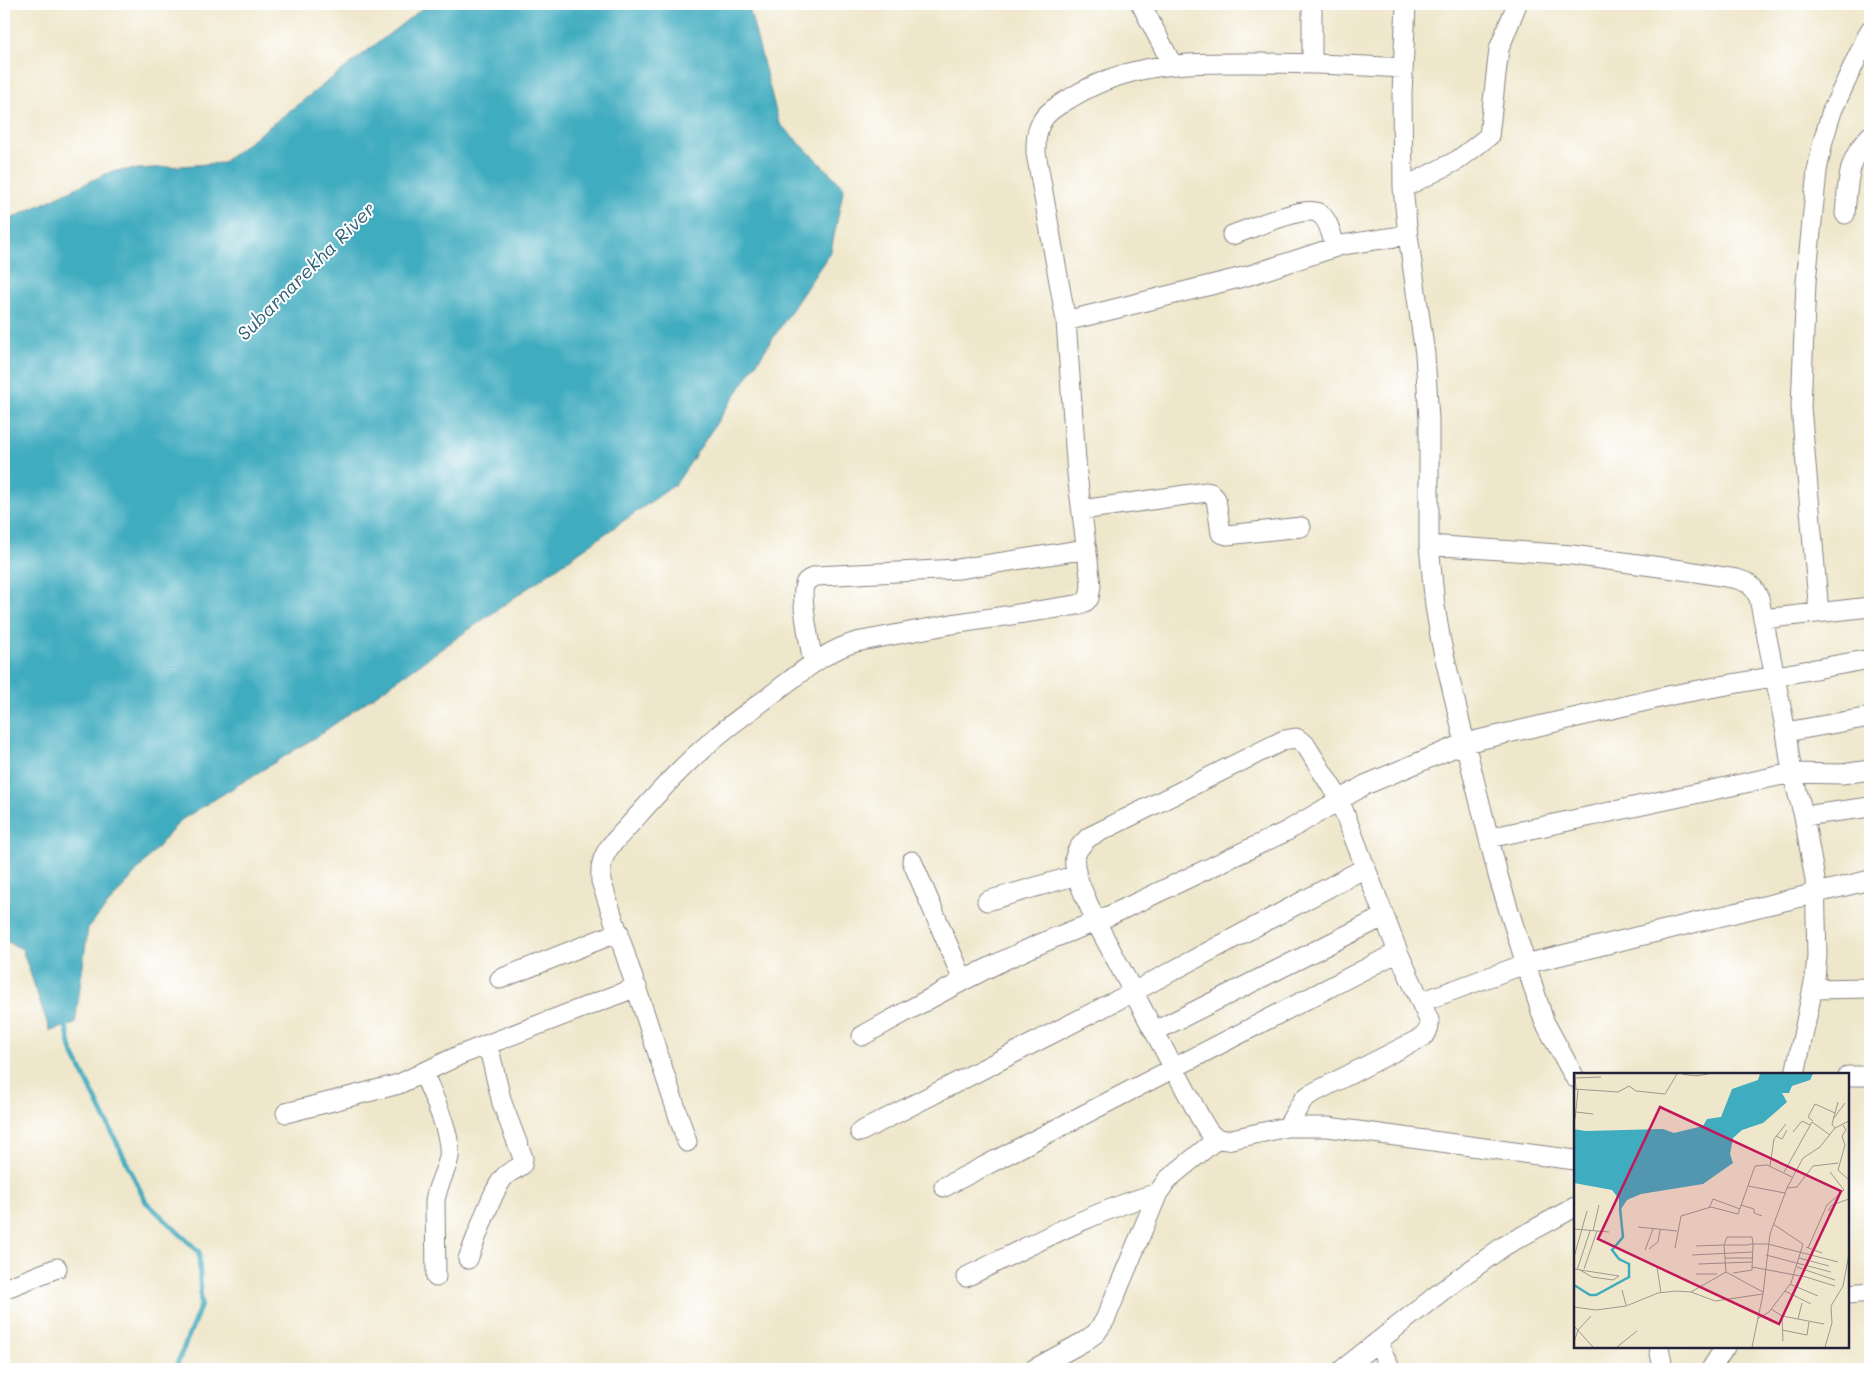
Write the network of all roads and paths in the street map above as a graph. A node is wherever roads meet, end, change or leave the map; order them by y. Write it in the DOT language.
graph roads {
  1 [pos="1141,4"];
  2 [pos="1312,4"];
  3 [pos="1406,4"];
  4 [pos="1517,4"];
  5 [pos="1870,30"];
  6 [pos="1312,63"];
  7 [pos="1172,64"];
  8 [pos="1403,68"];
  9 [pos="1870,136"];
  10 [pos="1403,188"];
  11 [pos="1845,214"];
  12 [pos="1408,235"];
  13 [pos="1232,236"];
  14 [pos="1335,248"];
  15 [pos="1066,321"];
  16 [pos="1082,510"];
  17 [pos="1301,527"];
  18 [pos="1429,545"];
  19 [pos="1087,549"];
  20 [pos="1870,607"];
  21 [pos="1819,613"];
  22 [pos="1763,619"];
  23 [pos="1870,659"];
  24 [pos="814,663"];
  25 [pos="1775,676"];
  26 [pos="1870,717"];
  27 [pos="1786,732"];
  28 [pos="1465,743"];
  29 [pos="1870,770"];
  30 [pos="1792,773"];
  31 [pos="1339,800"];
  32 [pos="1870,807"];
  33 [pos="1804,816"];
  34 [pos="1489,838"];
  35 [pos="912,862"];
  36 [pos="1365,868"];
  37 [pos="1077,875"];
  38 [pos="1870,880"];
  39 [pos="1815,892"];
  40 [pos="987,900"];
  41 [pos="1383,917"];
  42 [pos="1096,922"];
  43 [pos="618,932"];
  44 [pos="1398,952"];
  45 [pos="1526,964"];
  46 [pos="500,979"];
  47 [pos="963,980"];
  48 [pos="637,987"];
  49 [pos="1870,988"];
  50 [pos="1813,989"];
  51 [pos="1135,991"];
  52 [pos="1420,1002"];
  53 [pos="1155,1031"];
  54 [pos="862,1036"];
  55 [pos="488,1045"];
  56 [pos="1175,1069"];
  57 [pos="424,1072"];
  58 [pos="1795,1073"];
  59 [pos="1574,1076"];
  60 [pos="1849,1076"];
  61 [pos="1870,1076"];
  62 [pos="286,1112"];
  63 [pos="1287,1127"];
  64 [pos="860,1132"];
  65 [pos="1217,1140"];
  66 [pos="687,1142"];
  67 [pos="1574,1160"];
  68 [pos="944,1187"];
  69 [pos="1158,1193"];
  70 [pos="1574,1208"];
  71 [pos="468,1260"];
  72 [pos="57,1268"];
  73 [pos="436,1277"];
  74 [pos="966,1277"];
  75 [pos="4,1289"];
  76 [pos="1870,1293"];
  77 [pos="1849,1294"];
  78 [pos="1378,1342"];
  79 [pos="1659,1348"];
  80 [pos="1724,1348"];
  81 [pos="1034,1369"];
  82 [pos="1343,1369"];
  83 [pos="1391,1369"];
  84 [pos="1664,1369"];
  85 [pos="1711,1369"];
  1 -- 7 [label="street"];
  2 -- 6 [label="street"];
  3 -- 8 [label="street"];
  4 -- 10 [label="street"];
  5 -- 21 [label="street"];
  6 -- 7 [label="street"];
  6 -- 8 [label="street"];
  7 -- 15 [label="street"];
  8 -- 10 [label="street"];
  9 -- 11 [label="street"];
  10 -- 12 [label="street"];
  12 -- 14 [label="street"];
  12 -- 18 [label="street"];
  13 -- 14 [label="street"];
  14 -- 15 [label="street"];
  15 -- 16 [label="street"];
  16 -- 17 [label="street"];
  16 -- 19 [label="street"];
  18 -- 22 [label="street"];
  18 -- 28 [label="street"];
  19 -- 24 [label="street"];
  19 -- 24 [label="street"];
  20 -- 21 [label="street"];
  21 -- 22 [label="street"];
  22 -- 25 [label="street"];
  23 -- 25 [label="street"];
  24 -- 43 [label="street"];
  25 -- 27 [label="street"];
  25 -- 28 [label="street"];
  26 -- 27 [label="street"];
  27 -- 30 [label="street"];
  28 -- 31 [label="street"];
  28 -- 34 [label="street"];
  29 -- 30 [label="street"];
  30 -- 33 [label="street"];
  30 -- 34 [label="street"];
  31 -- 36 [label="street"];
  31 -- 37 [label="street"];
  31 -- 42 [label="street"];
  32 -- 33 [label="street"];
  33 -- 39 [label="street"];
  34 -- 45 [label="street"];
  35 -- 47 [label="street"];
  36 -- 41 [label="street"];
  36 -- 51 [label="street"];
  37 -- 40 [label="street"];
  37 -- 42 [label="street"];
  38 -- 39 [label="street"];
  39 -- 45 [label="street"];
  39 -- 50 [label="street"];
  41 -- 44 [label="street"];
  41 -- 53 [label="street"];
  42 -- 47 [label="street"];
  42 -- 51 [label="street"];
  43 -- 46 [label="street"];
  43 -- 48 [label="street"];
  44 -- 52 [label="street"];
  44 -- 56 [label="street"];
  45 -- 52 [label="street"];
  45 -- 59 [label="street"];
  47 -- 54 [label="street"];
  48 -- 55 [label="street"];
  48 -- 66 [label="street"];
  49 -- 50 [label="street"];
  50 -- 58 [label="street"];
  51 -- 53 [label="street"];
  51 -- 64 [label="street"];
  52 -- 63 [label="street"];
  53 -- 56 [label="street"];
  55 -- 57 [label="street"];
  55 -- 71 [label="street"];
  56 -- 65 [label="street"];
  56 -- 68 [label="street"];
  57 -- 62 [label="street"];
  57 -- 73 [label="street"];
  60 -- 61 [label="street"];
  63 -- 65 [label="street"];
  63 -- 67 [label="street"];
  65 -- 69 [label="street"];
  69 -- 74 [label="street"];
  69 -- 81 [label="street"];
  70 -- 78 [label="street"];
  72 -- 75 [label="street"];
  76 -- 77 [label="street"];
  78 -- 82 [label="street"];
  78 -- 83 [label="street"];
  79 -- 84 [label="street"];
  80 -- 85 [label="street"];
}
